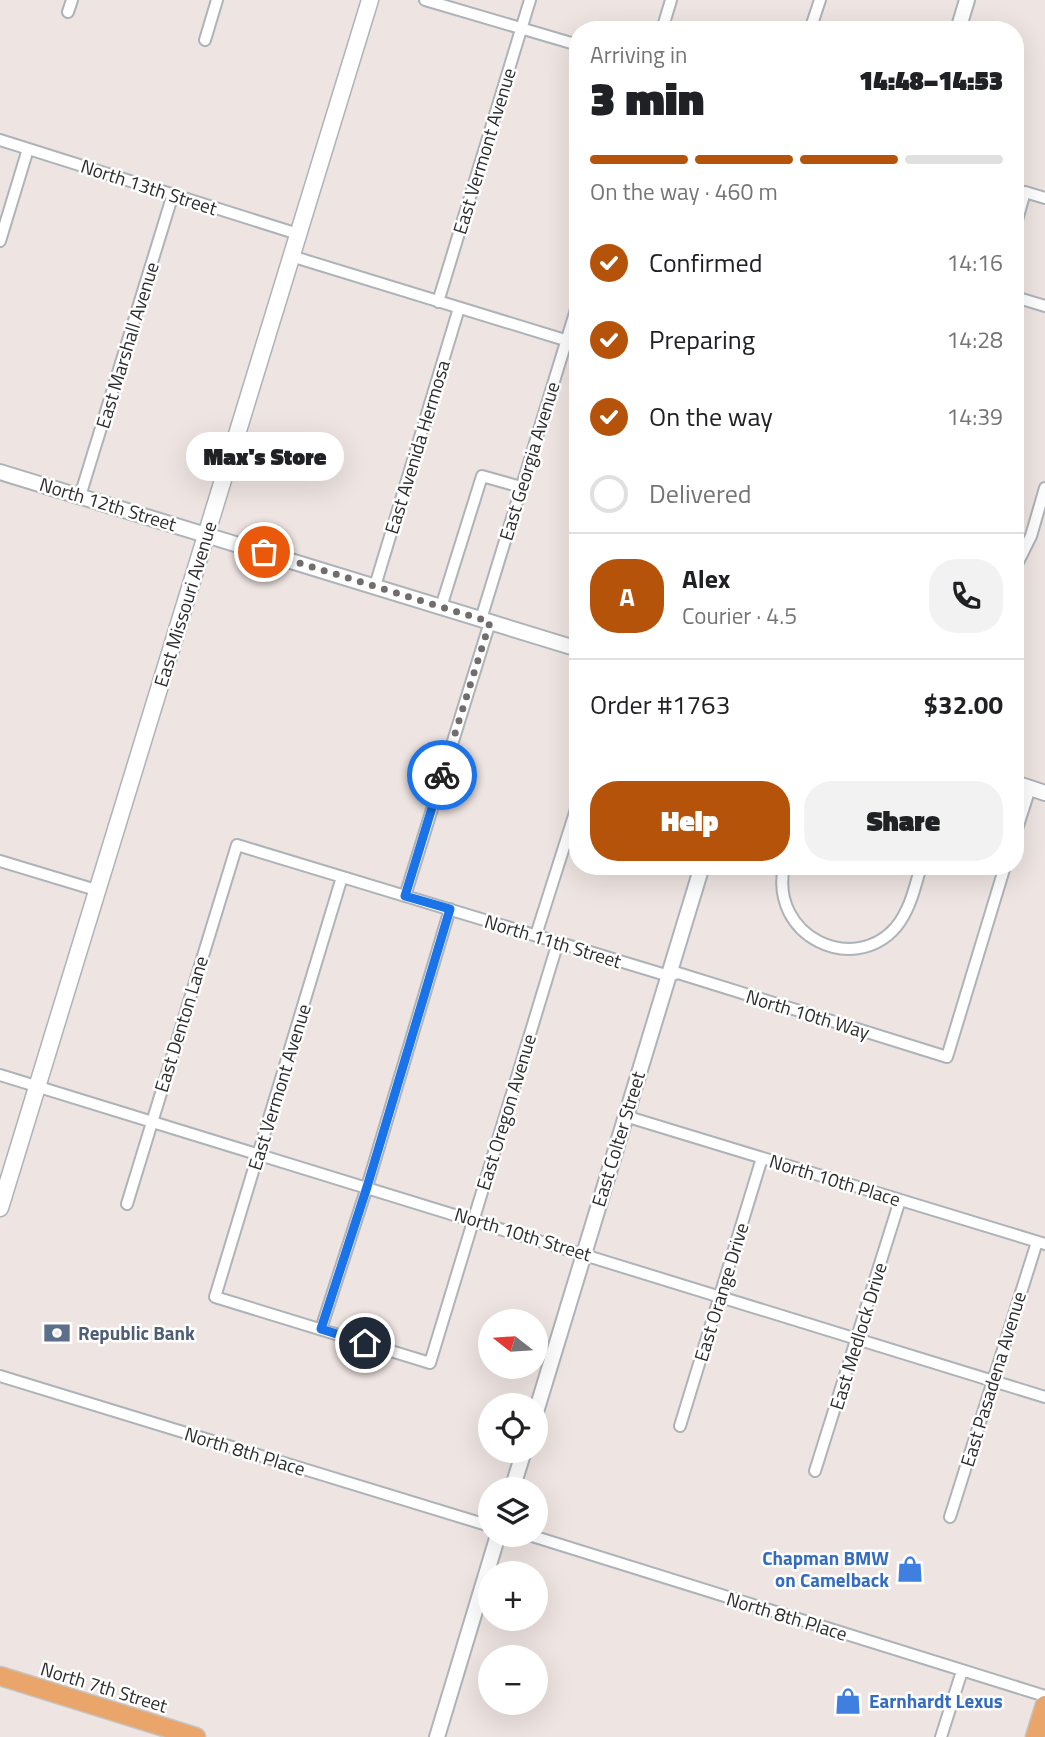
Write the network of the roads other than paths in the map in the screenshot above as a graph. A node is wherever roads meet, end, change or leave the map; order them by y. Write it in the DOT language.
graph roads {
  1 [pos="72,0"];
  2 [pos="217,0"];
  3 [pos="369,0"];
  4 [pos="425,0"];
  5 [pos="530,0"];
  6 [pos="671,0"];
  7 [pos="820,0"];
  8 [pos="967,0"];
  9 [pos="68,12"];
  10 [pos="665,21"];
  11 [pos="813,21"];
  12 [pos="961,21"];
  13 [pos="521,29"];
  14 [pos="205,40"];
  15 [pos="569,42"];
  16 [pos="0,140"];
  17 [pos="28,149"];
  18 [pos="1024,192"];
  19 [pos="173,194"];
  20 [pos="1045,198"];
  21 [pos="298,233"];
  22 [pos="0,241"];
  23 [pos="291,256"];
  24 [pos="1024,300"];
  25 [pos="438,302"];
  26 [pos="1045,306"];
  27 [pos="459,308"];
  28 [pos="569,341"];
  29 [pos="569,351"];
  30 [pos="0,472"];
  31 [pos="521,487"];
  32 [pos="1045,488"];
  33 [pos="80,496"];
  34 [pos="207,534"];
  35 [pos="1024,550"];
  36 [pos="375,586"];
  37 [pos="442,607"];
  38 [pos="485,621"];
  39 [pos="569,646"];
  40 [pos="1024,786"];
  41 [pos="1030,788"];
  42 [pos="1045,793"];
  43 [pos="1024,807"];
  44 [pos="569,831"];
  45 [pos="237,845"];
  46 [pos="0,861"];
  47 [pos="699,875"];
  48 [pos="783,875"];
  49 [pos="918,875"];
  50 [pos="1002,875"];
  51 [pos="342,877"];
  52 [pos="96,890"];
  53 [pos="405,896"];
  54 [pos="450,909"];
  55 [pos="536,935"];
  56 [pos="558,942"];
  57 [pos="669,976"];
  58 [pos="0,1075"];
  59 [pos="37,1086"];
  60 [pos="625,1116"];
  61 [pos="152,1121"];
  62 [pos="259,1154"];
  63 [pos="761,1158"];
  64 [pos="367,1187"];
  65 [pos="900,1200"];
  66 [pos="127,1204"];
  67 [pos="0,1208"];
  68 [pos="473,1219"];
  69 [pos="1041,1243"];
  70 [pos="583,1253"];
  71 [pos="719,1296"];
  72 [pos="321,1329"];
  73 [pos="857,1339"];
  74 [pos="0,1376"];
  75 [pos="992,1381"];
  76 [pos="542,1393"];
  77 [pos="1045,1397"];
  78 [pos="680,1426"];
  79 [pos="815,1471"];
  80 [pos="950,1517"];
  81 [pos="478,1521"];
  82 [pos="548,1541"];
  83 [pos="494,1547"];
  84 [pos="962,1671"];
  85 [pos="0,1676"];
  86 [pos="1045,1696"];
  87 [pos="1045,1705"];
  88 [pos="196,1737"];
  89 [pos="436,1737"];
  90 [pos="941,1737"];
  91 [pos="1035,1737"];
  1 -- 9 [label="street"];
  2 -- 14 [label="street"];
  3 -- 21 [label="main road, East Missouri Avenue"];
  4 -- 13 [label="street"];
  5 -- 13 [label="street, East Vermont Avenue"];
  6 -- 10 [label="street"];
  7 -- 11 [label="street"];
  8 -- 12 [label="street"];
  13 -- 15 [label="street"];
  13 -- 25 [label="street, East Vermont Avenue"];
  16 -- 17 [label="street, North 13th Street"];
  17 -- 19 [label="street, North 13th Street"];
  17 -- 22 [label="street"];
  18 -- 20 [label="street"];
  19 -- 21 [label="street, North 13th Street"];
  19 -- 33 [label="street, East Marshall Avenue"];
  21 -- 23 [label="main road, East Missouri Avenue"];
  23 -- 25 [label="street"];
  23 -- 34 [label="main road, East Missouri Avenue"];
  24 -- 26 [label="street"];
  25 -- 27 [label="street"];
  27 -- 28 [label="street"];
  27 -- 36 [label="street, East Avenida Hermosa"];
  29 -- 31 [label="street, East Georgia Avenue"];
  30 -- 33 [label="street, North 12th Street"];
  31 -- 37 [label="street"];
  31 -- 38 [label="street, East Georgia Avenue"];
  32 -- 35 [label="street"];
  33 -- 34 [label="street, North 12th Street"];
  34 -- 36 [label="street, North 12th Street"];
  34 -- 52 [label="main road, East Missouri Avenue"];
  36 -- 37 [label="street, North 12th Street"];
  37 -- 38 [label="street, North 12th Street"];
  38 -- 39 [label="street, North 12th Street"];
  38 -- 53 [label="street, East Georgia Avenue"];
  40 -- 41 [label="street"];
  41 -- 42 [label="street"];
  41 -- 43 [label="street"];
  44 -- 55 [label="street"];
  45 -- 51 [label="street, North 11th Street"];
  45 -- 61 [label="street, East Denton Lane"];
  46 -- 52 [label="street"];
  47 -- 57 [label="street, East Colter Street"];
  48 -- 49 [label="street"];
  50 -- 57 [label="street, North 10th Way"];
  51 -- 53 [label="street, North 11th Street"];
  51 -- 62 [label="street, East Vermont Avenue"];
  52 -- 59 [label="main road, East Missouri Avenue"];
  53 -- 54 [label="street, North 11th Street"];
  54 -- 55 [label="street, North 11th Street"];
  54 -- 64 [label="street"];
  55 -- 56 [label="street, North 11th Street"];
  56 -- 57 [label="street, North 11th Street"];
  56 -- 68 [label="street, East Oregon Avenue"];
  57 -- 60 [label="street, East Colter Street"];
  58 -- 59 [label="street, North 10th Street"];
  59 -- 61 [label="street, North 10th Street"];
  59 -- 67 [label="main road, East Missouri Avenue"];
  60 -- 63 [label="street, North 10th Place"];
  60 -- 70 [label="street, East Colter Street"];
  61 -- 62 [label="street, North 10th Street"];
  61 -- 66 [label="street, East Denton Lane"];
  62 -- 64 [label="street, North 10th Street"];
  62 -- 72 [label="street, East Vermont Avenue"];
  63 -- 65 [label="street, North 10th Place"];
  63 -- 71 [label="street, East Orange Drive"];
  64 -- 68 [label="street, North 10th Street"];
  64 -- 72 [label="street"];
  65 -- 69 [label="street, North 10th Place"];
  65 -- 73 [label="street, East Medlock Drive"];
  68 -- 70 [label="street, North 10th Street"];
  68 -- 72 [label="street, East Oregon Avenue"];
  69 -- 75 [label="street, East Pasadena Avenue"];
  70 -- 71 [label="street, North 10th Street"];
  70 -- 76 [label="street, East Colter Street"];
  71 -- 73 [label="street, North 10th Street"];
  71 -- 78 [label="street, East Orange Drive"];
  73 -- 75 [label="street, North 10th Street"];
  73 -- 79 [label="street, East Medlock Drive"];
  74 -- 81 [label="street, North 8th Place"];
  75 -- 77 [label="street, North 10th Street"];
  75 -- 80 [label="street, East Pasadena Avenue"];
  82 -- 84 [label="street, North 8th Place"];
  83 -- 89 [label="street"];
  84 -- 86 [label="street, North 8th Place"];
  84 -- 90 [label="street"];
  85 -- 88 [label="main road, North 7th Street"];
  87 -- 91 [label="main road"];
}
